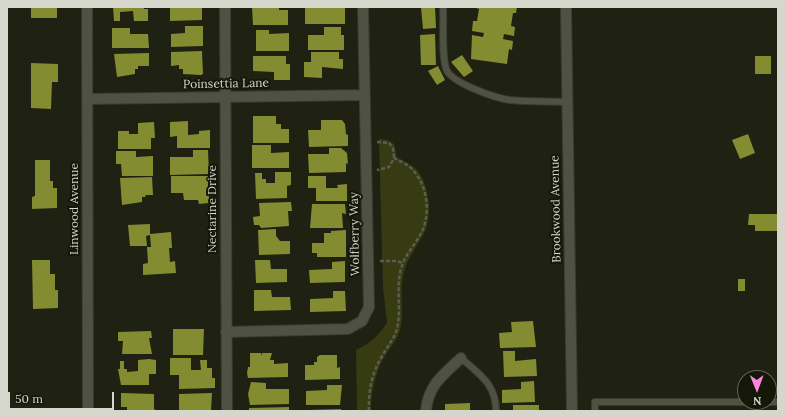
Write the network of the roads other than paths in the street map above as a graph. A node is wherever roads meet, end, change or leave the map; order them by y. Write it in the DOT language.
graph roads {
  1 [pos="87,7"];
  2 [pos="225,7"];
  3 [pos="363,7"];
  4 [pos="443,7"];
  5 [pos="566,7"];
  6 [pos="365,94"];
  7 [pos="225,98"];
  8 [pos="88,99"];
  9 [pos="568,102"];
  10 [pos="226,332"];
  11 [pos="461,358"];
  12 [pos="778,402"];
  13 [pos="88,411"];
  14 [pos="227,411"];
  15 [pos="426,411"];
  16 [pos="496,411"];
  17 [pos="572,411"];
  18 [pos="595,411"];
  1 -- 8 [label="street, Linwood Avenue"];
  2 -- 7 [label="street, Nectarine Drive"];
  3 -- 6 [label="street, Wolfberry Way"];
  4 -- 9 [label="lane"];
  5 -- 9 [label="street, Brookwood Avenue"];
  6 -- 7 [label="street, Poinsettia Lane"];
  6 -- 10 [label="street, Wolfberry Way"];
  7 -- 8 [label="street, Poinsettia Lane"];
  7 -- 10 [label="street, Nectarine Drive"];
  8 -- 13 [label="street, Linwood Avenue"];
  9 -- 17 [label="street, Brookwood Avenue"];
  10 -- 14 [label="street, Nectarine Drive"];
  11 -- 15 [label="street"];
  11 -- 16 [label="lane"];
  12 -- 18 [label="lane"];
}
